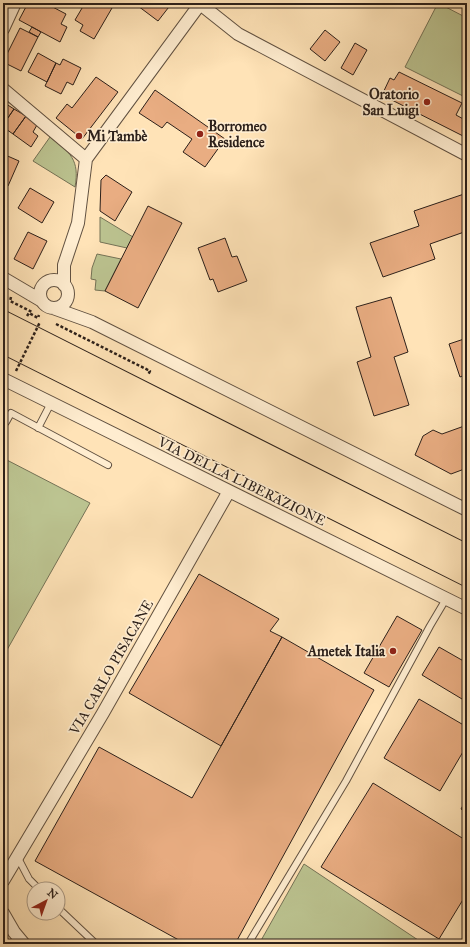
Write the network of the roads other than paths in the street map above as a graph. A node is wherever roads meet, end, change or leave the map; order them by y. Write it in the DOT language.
graph roads {
  1 [pos="16,3"];
  2 [pos="199,3"];
  3 [pos="3,30"];
  4 [pos="3,89"];
  5 [pos="467,155"];
  6 [pos="86,159"];
  7 [pos="64,265"];
  8 [pos="3,278"];
  9 [pos="48,282"];
  10 [pos="15,284"];
  11 [pos="66,289"];
  12 [pos="42,301"];
  13 [pos="53,308"];
  14 [pos="3,321"];
  15 [pos="92,322"];
  16 [pos="3,343"];
  17 [pos="3,379"];
  18 [pos="51,403"];
  19 [pos="6,422"];
  20 [pos="38,428"];
  21 [pos="108,465"];
  22 [pos="228,491"];
  23 [pos="467,510"];
  24 [pos="467,554"];
  25 [pos="467,576"];
  26 [pos="446,599"];
  27 [pos="467,609"];
  28 [pos="18,858"];
  29 [pos="3,869"];
  30 [pos="3,881"];
  31 [pos="31,881"];
  32 [pos="3,913"];
  33 [pos="66,916"];
  34 [pos="3,933"];
  35 [pos="22,942"];
  36 [pos="96,944"];
  37 [pos="248,944"];
  1 -- 3 [label="street"];
  2 -- 5 [label="street"];
  2 -- 6 [label="street"];
  4 -- 6 [label="street"];
  6 -- 7 [label="street"];
  7 -- 9 [label="street"];
  7 -- 11 [label="street"];
  8 -- 10 [label="street"];
  9 -- 10 [label="street"];
  9 -- 11 [label="street"];
  9 -- 12 [label="street"];
  10 -- 12 [label="street"];
  11 -- 13 [label="street"];
  11 -- 15 [label="street"];
  12 -- 13 [label="street"];
  13 -- 15 [label="street"];
  14 -- 24 [label="highway"];
  15 -- 23 [label="street"];
  16 -- 25 [label="highway"];
  17 -- 18 [label="street, VIA DELLA LIBERAZIONE"];
  18 -- 20 [label="lane"];
  18 -- 22 [label="street, VIA DELLA LIBERAZIONE"];
  19 -- 20 [label="lane"];
  20 -- 21 [label="lane"];
  22 -- 26 [label="street, VIA DELLA LIBERAZIONE"];
  22 -- 28 [label="street, VIA CARLO PISACANE"];
  26 -- 27 [label="street, VIA DELLA LIBERAZIONE"];
  26 -- 37 [label="lane"];
  28 -- 29 [label="street, VIA CARLO PISACANE"];
  28 -- 30 [label="street, VIA CARLO PISACANE"];
  28 -- 31 [label="lane"];
  32 -- 35 [label="street"];
  33 -- 36 [label="lane"];
  34 -- 35 [label="street"];
}
